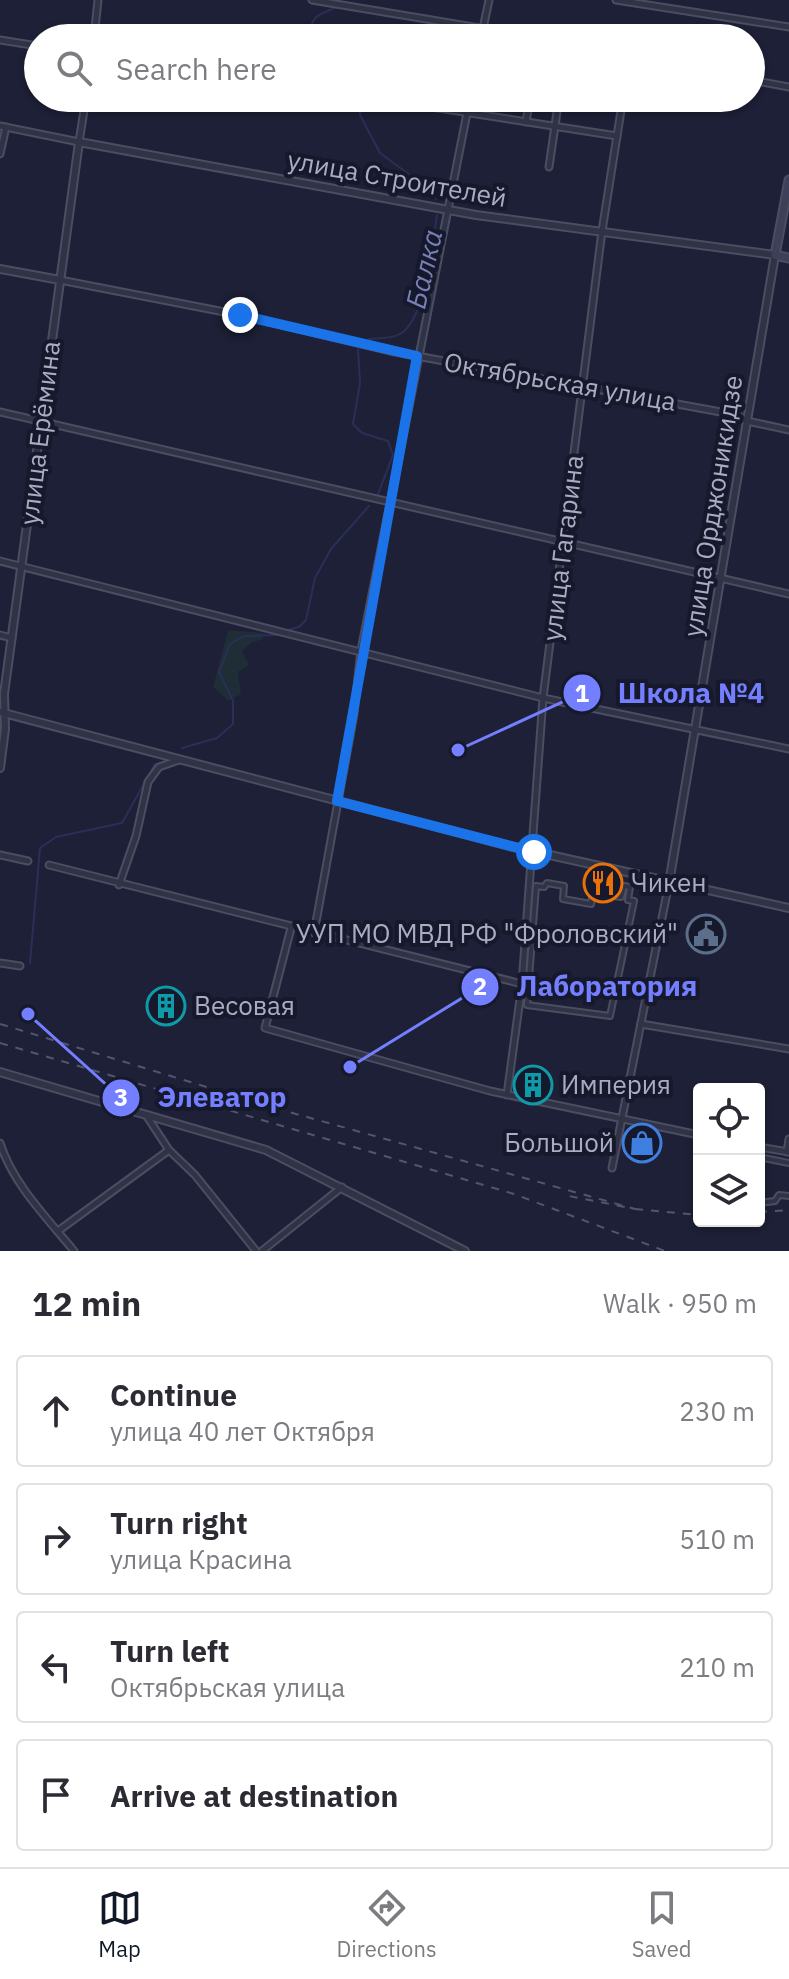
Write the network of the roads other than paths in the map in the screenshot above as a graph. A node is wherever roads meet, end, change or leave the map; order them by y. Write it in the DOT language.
graph roads {
  1 [pos="98,0"];
  2 [pos="312,0"];
  3 [pos="489,0"];
  4 [pos="616,0"];
  5 [pos="95,24"];
  6 [pos="448,24"];
  7 [pos="483,24"];
  8 [pos="789,27"];
  9 [pos="0,40"];
  10 [pos="24,44"];
  11 [pos="765,83"];
  12 [pos="789,87"];
  13 [pos="84,112"];
  14 [pos="461,112"];
  15 [pos="528,112"];
  16 [pos="557,112"];
  17 [pos="621,112"];
  18 [pos="467,113"];
  19 [pos="526,122"];
  20 [pos="3,127"];
  21 [pos="555,127"];
  22 [pos="617,136"];
  23 [pos="79,142"];
  24 [pos="0,154"];
  25 [pos="549,167"];
  26 [pos="789,180"];
  27 [pos="449,209"];
  28 [pos="602,231"];
  29 [pos="775,255"];
  30 [pos="789,258"];
  31 [pos="0,269"];
  32 [pos="60,280"];
  33 [pos="417,356"];
  34 [pos="584,386"];
  35 [pos="0,412"];
  36 [pos="42,421"];
  37 [pos="747,421"];
  38 [pos="789,430"];
  39 [pos="390,503"];
  40 [pos="564,543"];
  41 [pos="0,561"];
  42 [pos="23,568"];
  43 [pos="721,577"];
  44 [pos="789,594"];
  45 [pos="0,635"];
  46 [pos="13,638"];
  47 [pos="361,650"];
  48 [pos="543,698"];
  49 [pos="2,713"];
  50 [pos="695,731"];
  51 [pos="789,749"];
  52 [pos="182,760"];
  53 [pos="0,768"];
  54 [pos="337,801"];
  55 [pos="531,851"];
  56 [pos="0,855"];
  57 [pos="28,861"];
  58 [pos="49,865"];
  59 [pos="669,883"];
  60 [pos="119,885"];
  61 [pos="624,886"];
  62 [pos="789,908"];
  63 [pos="291,928"];
  64 [pos="314,933"];
  65 [pos="0,963"];
  66 [pos="20,966"];
  67 [pos="522,984"];
  68 [pos="641,1024"];
  69 [pos="789,1049"];
  70 [pos="1,1075"];
  71 [pos="507,1095"];
  72 [pos="146,1115"];
  73 [pos="623,1121"];
  74 [pos="693,1134"];
  75 [pos="789,1139"];
  76 [pos="0,1143"];
  77 [pos="765,1148"];
  78 [pos="169,1150"];
  79 [pos="788,1152"];
  80 [pos="765,1158"];
  81 [pos="789,1163"];
  82 [pos="612,1168"];
  83 [pos="342,1187"];
  84 [pos="789,1196"];
  85 [pos="765,1202"];
  86 [pos="58,1231"];
  87 [pos="463,1250"];
  88 [pos="74,1251"];
  89 [pos="256,1251"];
  90 [pos="262,1251"];
  1 -- 5 [label="street"];
  2 -- 6 [label="street"];
  3 -- 7 [label="street"];
  4 -- 8 [label="street"];
  9 -- 10 [label="street"];
  11 -- 12 [label="street"];
  13 -- 23 [label="street, улица Ерёмина"];
  14 -- 18 [label="street"];
  15 -- 19 [label="street"];
  16 -- 21 [label="street"];
  17 -- 22 [label="street, улица Гагарина"];
  18 -- 19 [label="street"];
  18 -- 27 [label="street"];
  19 -- 21 [label="street"];
  20 -- 23 [label="street, улица Строителей"];
  20 -- 24 [label="street"];
  21 -- 22 [label="street"];
  21 -- 25 [label="street"];
  22 -- 28 [label="street, улица Гагарина"];
  23 -- 27 [label="street, улица Строителей"];
  23 -- 32 [label="street, улица Ерёмина"];
  26 -- 29 [label="main road, улица Орджоникидзе"];
  27 -- 28 [label="street, улица Строителей"];
  27 -- 33 [label="street"];
  28 -- 29 [label="street, улица Строителей"];
  28 -- 34 [label="street, улица Гагарина"];
  29 -- 30 [label="main road, улица Строителей"];
  29 -- 37 [label="street, улица Орджоникидзе"];
  31 -- 32 [label="street, Октябрьская улица"];
  32 -- 33 [label="street, Октябрьская улица"];
  32 -- 36 [label="street, улица Ерёмина"];
  33 -- 34 [label="street, Октябрьская улица"];
  33 -- 39 [label="street"];
  34 -- 37 [label="street, Октябрьская улица"];
  34 -- 40 [label="street, улица Гагарина"];
  35 -- 36 [label="street"];
  36 -- 39 [label="street"];
  36 -- 42 [label="street, улица Ерёмина"];
  37 -- 38 [label="street, Октябрьская улица"];
  37 -- 43 [label="street, улица Орджоникидзе"];
  39 -- 40 [label="street"];
  39 -- 47 [label="street"];
  40 -- 43 [label="street"];
  40 -- 48 [label="street, улица Гагарина"];
  41 -- 42 [label="street"];
  42 -- 46 [label="street, улица Ерёмина"];
  42 -- 47 [label="street"];
  43 -- 44 [label="street"];
  43 -- 50 [label="street, улица Орджоникидзе"];
  45 -- 46 [label="street"];
  46 -- 49 [label="street, улица Ерёмина"];
  47 -- 48 [label="street"];
  47 -- 54 [label="street"];
  48 -- 50 [label="street"];
  48 -- 55 [label="street, улица Гагарина"];
  49 -- 52 [label="street"];
  49 -- 53 [label="street, улица Ерёмина"];
  50 -- 51 [label="street"];
  50 -- 59 [label="street, улица Орджоникидзе"];
  52 -- 54 [label="street"];
  52 -- 60 [label="street"];
  54 -- 55 [label="street"];
  54 -- 64 [label="street"];
  55 -- 59 [label="street"];
  55 -- 67 [label="street, улица Гагарина"];
  56 -- 57 [label="street"];
  58 -- 60 [label="street"];
  59 -- 62 [label="street"];
  59 -- 68 [label="street, улица Орджоникидзе"];
  60 -- 63 [label="street"];
  61 -- 61 [label="street"];
  63 -- 64 [label="street"];
  63 -- 71 [label="street"];
  64 -- 67 [label="street"];
  65 -- 66 [label="street"];
  67 -- 71 [label="street, улица Гагарина"];
  68 -- 69 [label="street"];
  68 -- 73 [label="street, улица Орджоникидзе"];
  70 -- 72 [label="street"];
  71 -- 73 [label="street"];
  72 -- 78 [label="street"];
  72 -- 83 [label="street"];
  73 -- 74 [label="street"];
  73 -- 82 [label="street, улица Орджоникидзе"];
  75 -- 79 [label="street"];
  76 -- 86 [label="street"];
  77 -- 79 [label="street"];
  78 -- 86 [label="street"];
  78 -- 89 [label="street"];
  80 -- 81 [label="street"];
  83 -- 87 [label="street"];
  83 -- 90 [label="street"];
  84 -- 85 [label="street"];
  86 -- 88 [label="street"];
}
